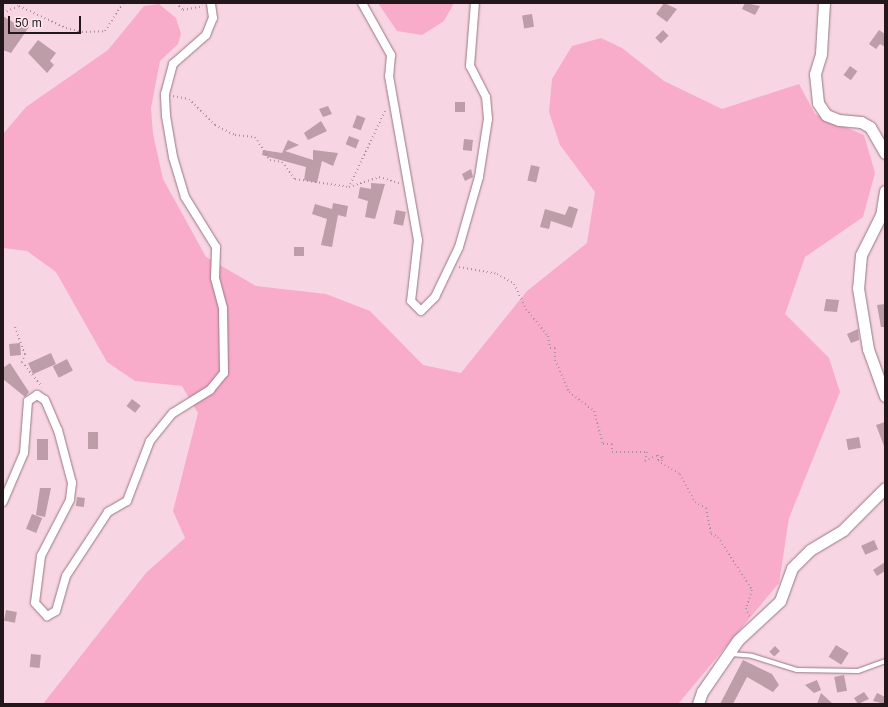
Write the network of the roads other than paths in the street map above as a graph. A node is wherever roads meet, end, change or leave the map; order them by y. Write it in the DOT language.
graph roads {
  1 [pos="211,3"];
  2 [pos="362,3"];
  3 [pos="475,3"];
  4 [pos="824,3"];
  5 [pos="885,153"];
  6 [pos="885,192"];
  7 [pos="885,396"];
  8 [pos="885,488"];
  9 [pos="3,502"];
  10 [pos="728,653"];
  11 [pos="885,661"];
  12 [pos="698,704"];
  1 -- 9 [label="street"];
  2 -- 3 [label="street"];
  4 -- 5 [label="main road"];
  6 -- 7 [label="main road"];
  8 -- 10 [label="main road"];
  10 -- 11 [label="lane"];
  10 -- 12 [label="main road"];
}
